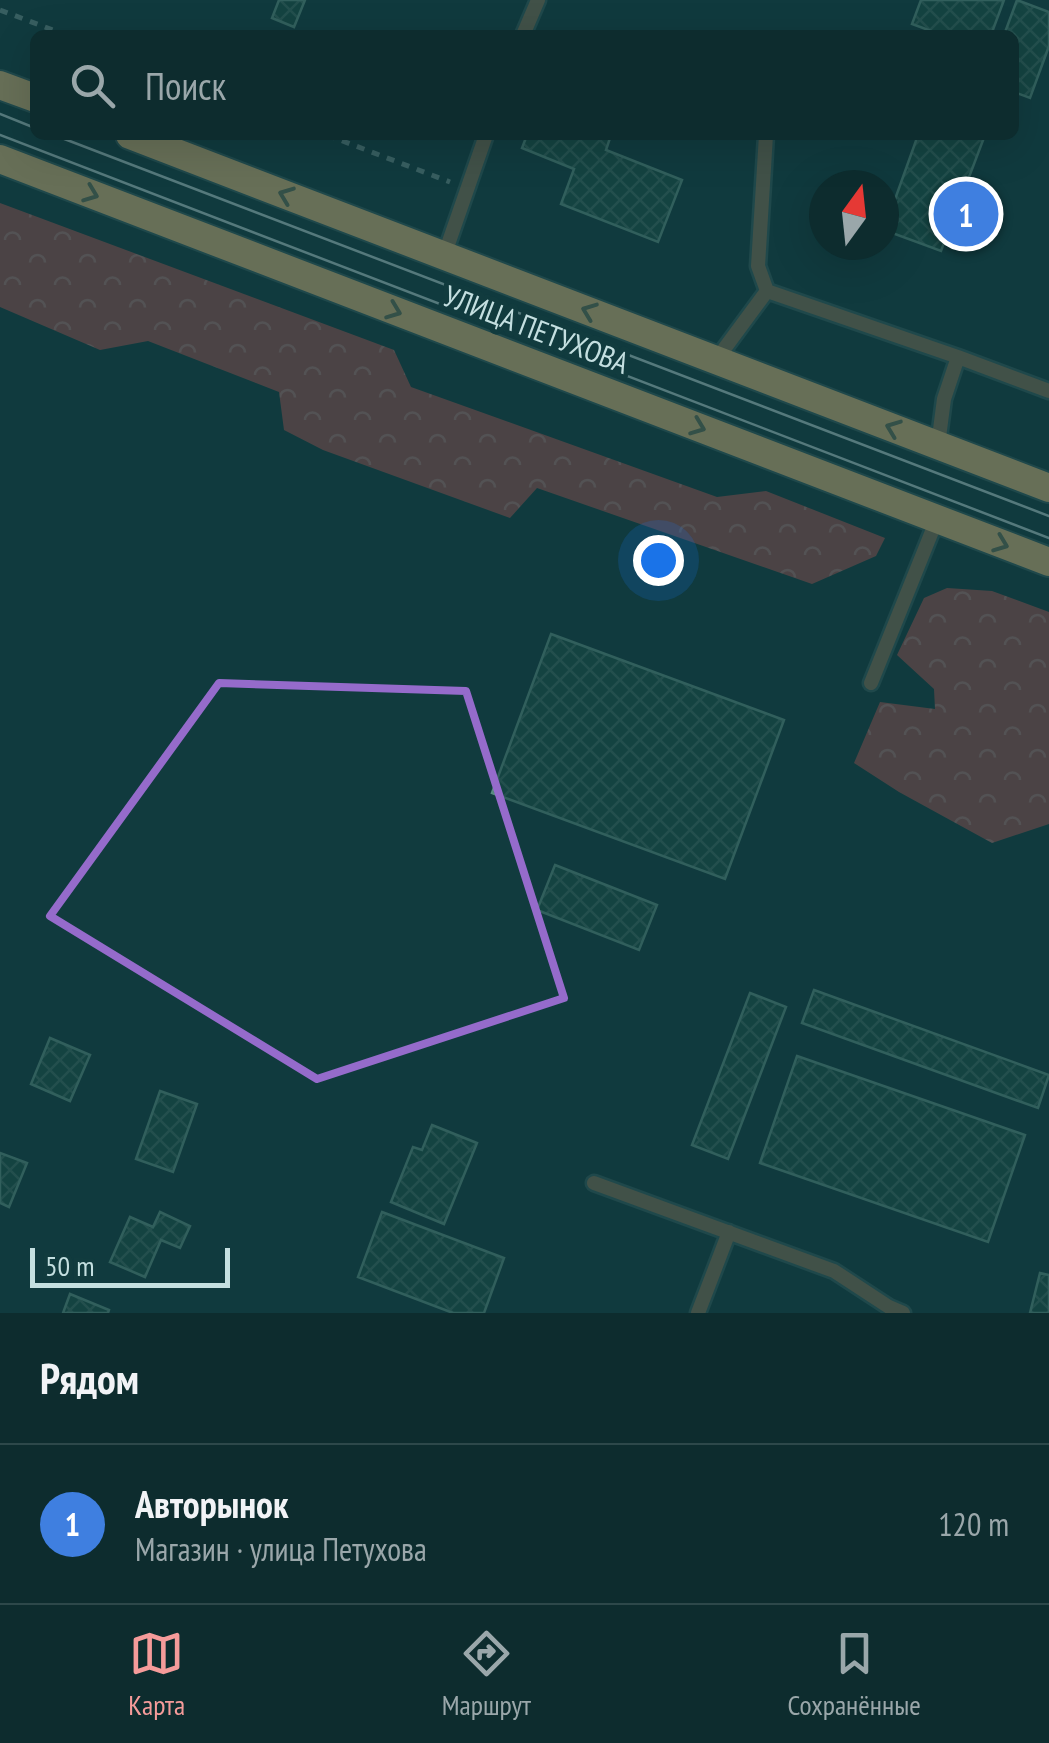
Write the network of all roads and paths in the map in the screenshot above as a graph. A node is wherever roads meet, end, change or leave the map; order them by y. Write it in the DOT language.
graph roads {
  1 [pos="538,0"];
  2 [pos="0,10"];
  3 [pos="53,30"];
  4 [pos="525,30"];
  5 [pos="0,85"];
  6 [pos="30,96"];
  7 [pos="143,140"];
  8 [pos="340,140"];
  9 [pos="484,140"];
  10 [pos="766,140"];
  11 [pos="0,160"];
  12 [pos="468,188"];
  13 [pos="444,256"];
  14 [pos="767,291"];
  15 [pos="958,357"];
  16 [pos="716,360"];
  17 [pos="1049,391"];
  18 [pos="938,445"];
  19 [pos="1049,488"];
  20 [pos="937,519"];
  21 [pos="1049,562"];
  22 [pos="871,683"];
  23 [pos="594,1184"];
  24 [pos="729,1232"];
  25 [pos="698,1313"];
  26 [pos="903,1313"];
  1 -- 4 [label="lane"];
  2 -- 3 [label="path"];
  5 -- 6 [label="highway"];
  13 -- 7 [label="highway, УЛИЦА ПЕТУХОВА, one-way"];
  8 -- 12 [label="path"];
  9 -- 12 [label="lane"];
  10 -- 14 [label="lane"];
  11 -- 20 [label="highway, УЛИЦА ПЕТУХОВА, one-way"];
  12 -- 13 [label="lane"];
  16 -- 13 [label="highway, УЛИЦА ПЕТУХОВА, one-way"];
  14 -- 15 [label="lane"];
  14 -- 16 [label="lane"];
  15 -- 17 [label="lane"];
  15 -- 18 [label="lane"];
  18 -- 16 [label="highway, УЛИЦА ПЕТУХОВА, one-way"];
  18 -- 19 [label="highway, УЛИЦА ПЕТУХОВА"];
  20 -- 21 [label="highway, УЛИЦА ПЕТУХОВА, one-way"];
  20 -- 22 [label="lane"];
  23 -- 24 [label="lane"];
  24 -- 25 [label="lane"];
  24 -- 26 [label="lane"];
}
